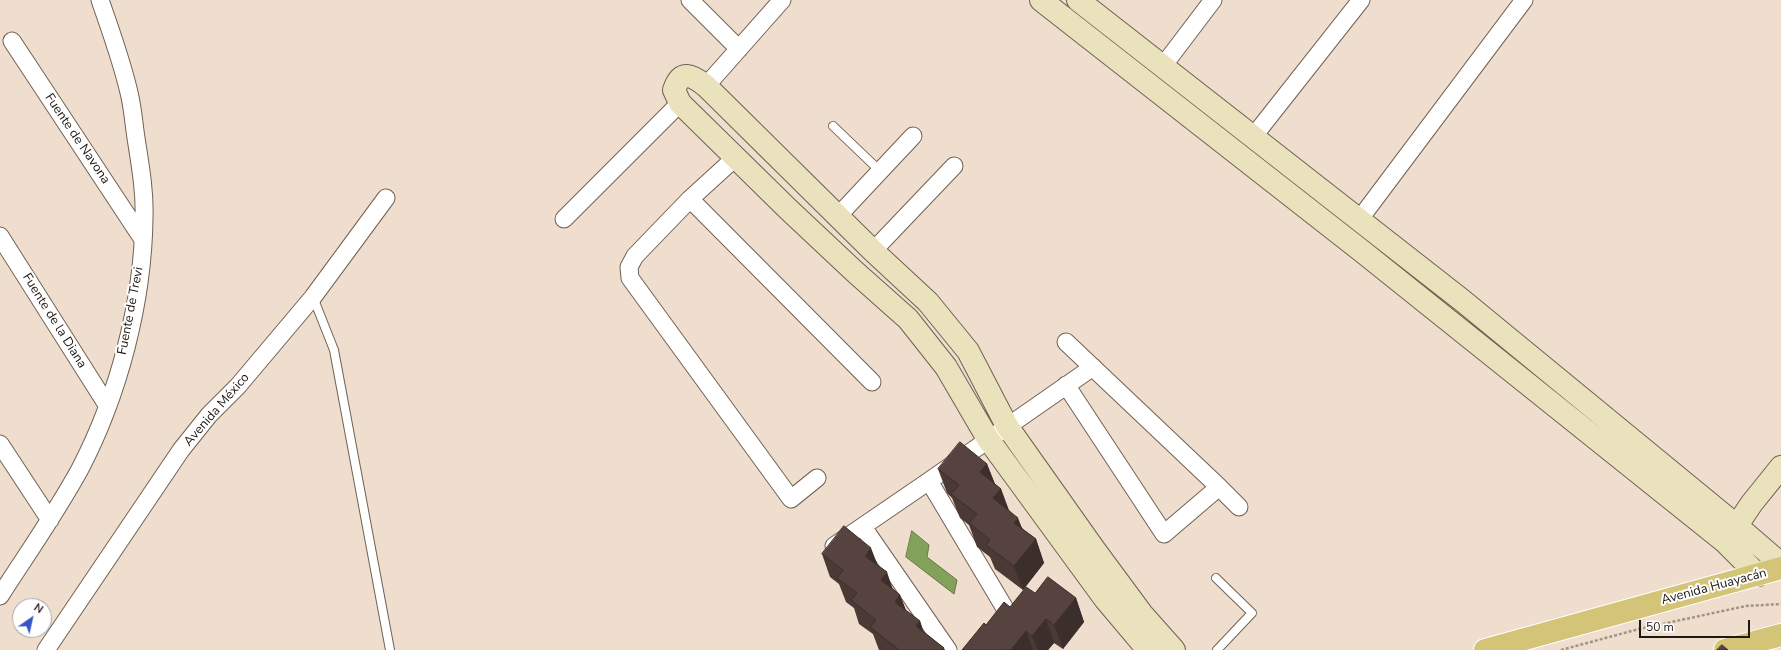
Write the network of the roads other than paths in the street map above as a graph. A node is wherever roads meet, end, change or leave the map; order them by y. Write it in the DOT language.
graph roads {
  1 [pos="100,0"];
  2 [pos="690,0"];
  3 [pos="782,0"];
  4 [pos="1041,0"];
  5 [pos="1078,0"];
  6 [pos="1214,0"];
  7 [pos="1361,0"];
  8 [pos="1524,0"];
  9 [pos="12,41"];
  10 [pos="739,49"];
  11 [pos="1163,66"];
  12 [pos="706,86"];
  13 [pos="680,103"];
  14 [pos="833,126"];
  15 [pos="913,136"];
  16 [pos="1253,137"];
  17 [pos="735,158"];
  18 [pos="954,166"];
  19 [pos="1294,169"];
  20 [pos="880,171"];
  21 [pos="1280,187"];
  22 [pos="386,198"];
  23 [pos="690,199"];
  24 [pos="838,216"];
  25 [pos="564,219"];
  26 [pos="1359,220"];
  27 [pos="854,232"];
  28 [pos="0,236"];
  29 [pos="142,238"];
  30 [pos="873,251"];
  31 [pos="834,253"];
  32 [pos="854,271"];
  33 [pos="313,297"];
  34 [pos="1066,342"];
  35 [pos="1093,367"];
  36 [pos="872,382"];
  37 [pos="1066,385"];
  38 [pos="107,405"];
  39 [pos="1007,426"];
  40 [pos="988,439"];
  41 [pos="0,444"];
  42 [pos="1781,467"];
  43 [pos="817,478"];
  44 [pos="929,481"];
  45 [pos="1218,487"];
  46 [pos="1239,507"];
  47 [pos="50,520"];
  48 [pos="863,527"];
  49 [pos="1731,534"];
  50 [pos="825,552"];
  51 [pos="1781,564"];
  52 [pos="1781,568"];
  53 [pos="1758,574"];
  54 [pos="1216,578"];
  55 [pos="1114,593"];
  56 [pos="0,596"];
  57 [pos="992,630"];
  58 [pos="1781,635"];
  59 [pos="46,650"];
  60 [pos="390,650"];
  61 [pos="948,650"];
  62 [pos="1148,650"];
  63 [pos="1174,650"];
  64 [pos="1217,650"];
  65 [pos="1485,650"];
  66 [pos="1725,650"];
  1 -- 29 [label="street, Fuente de Trevi"];
  2 -- 10 [label="street"];
  3 -- 10 [label="street"];
  4 -- 21 [label="main road"];
  5 -- 11 [label="main road"];
  6 -- 11 [label="street"];
  7 -- 16 [label="street"];
  8 -- 26 [label="street"];
  9 -- 29 [label="street, Fuente de Navona"];
  10 -- 12 [label="street"];
  11 -- 16 [label="main road"];
  12 -- 13 [label="main road"];
  12 -- 24 [label="main road"];
  13 -- 17 [label="main road"];
  13 -- 25 [label="street"];
  14 -- 20 [label="lane"];
  15 -- 20 [label="street"];
  16 -- 19 [label="main road"];
  17 -- 23 [label="street"];
  17 -- 31 [label="main road"];
  18 -- 30 [label="street"];
  19 -- 21 [label="main road"];
  19 -- 26 [label="main road"];
  20 -- 24 [label="street"];
  21 -- 49 [label="main road"];
  22 -- 33 [label="street, Avenida México"];
  23 -- 36 [label="street"];
  23 -- 43 [label="street"];
  24 -- 27 [label="main road"];
  26 -- 49 [label="main road"];
  27 -- 30 [label="main road"];
  27 -- 31 [label="main road"];
  28 -- 38 [label="street, Fuente de la Diana"];
  29 -- 38 [label="street, Fuente de Trevi"];
  30 -- 32 [label="main road"];
  30 -- 39 [label="main road"];
  31 -- 32 [label="main road"];
  32 -- 40 [label="main road"];
  33 -- 59 [label="street, Avenida México"];
  33 -- 60 [label="lane"];
  34 -- 35 [label="street"];
  35 -- 37 [label="street"];
  35 -- 45 [label="street"];
  37 -- 39 [label="street"];
  37 -- 45 [label="street"];
  38 -- 47 [label="street, Fuente de Trevi"];
  39 -- 40 [label="street"];
  39 -- 55 [label="main road"];
  40 -- 44 [label="street"];
  40 -- 55 [label="main road"];
  41 -- 47 [label="street"];
  42 -- 49 [label="main road"];
  44 -- 48 [label="street"];
  44 -- 57 [label="street"];
  45 -- 46 [label="street"];
  47 -- 56 [label="street, Fuente de Trevi"];
  48 -- 50 [label="street"];
  48 -- 61 [label="street"];
  49 -- 51 [label="main road"];
  49 -- 53 [label="main road"];
  52 -- 53 [label="main road, Avenida Huayacán"];
  53 -- 65 [label="main road, Avenida Huayacán"];
  54 -- 64 [label="lane"];
  55 -- 62 [label="main road"];
  55 -- 63 [label="main road"];
  58 -- 66 [label="main road"];
}
